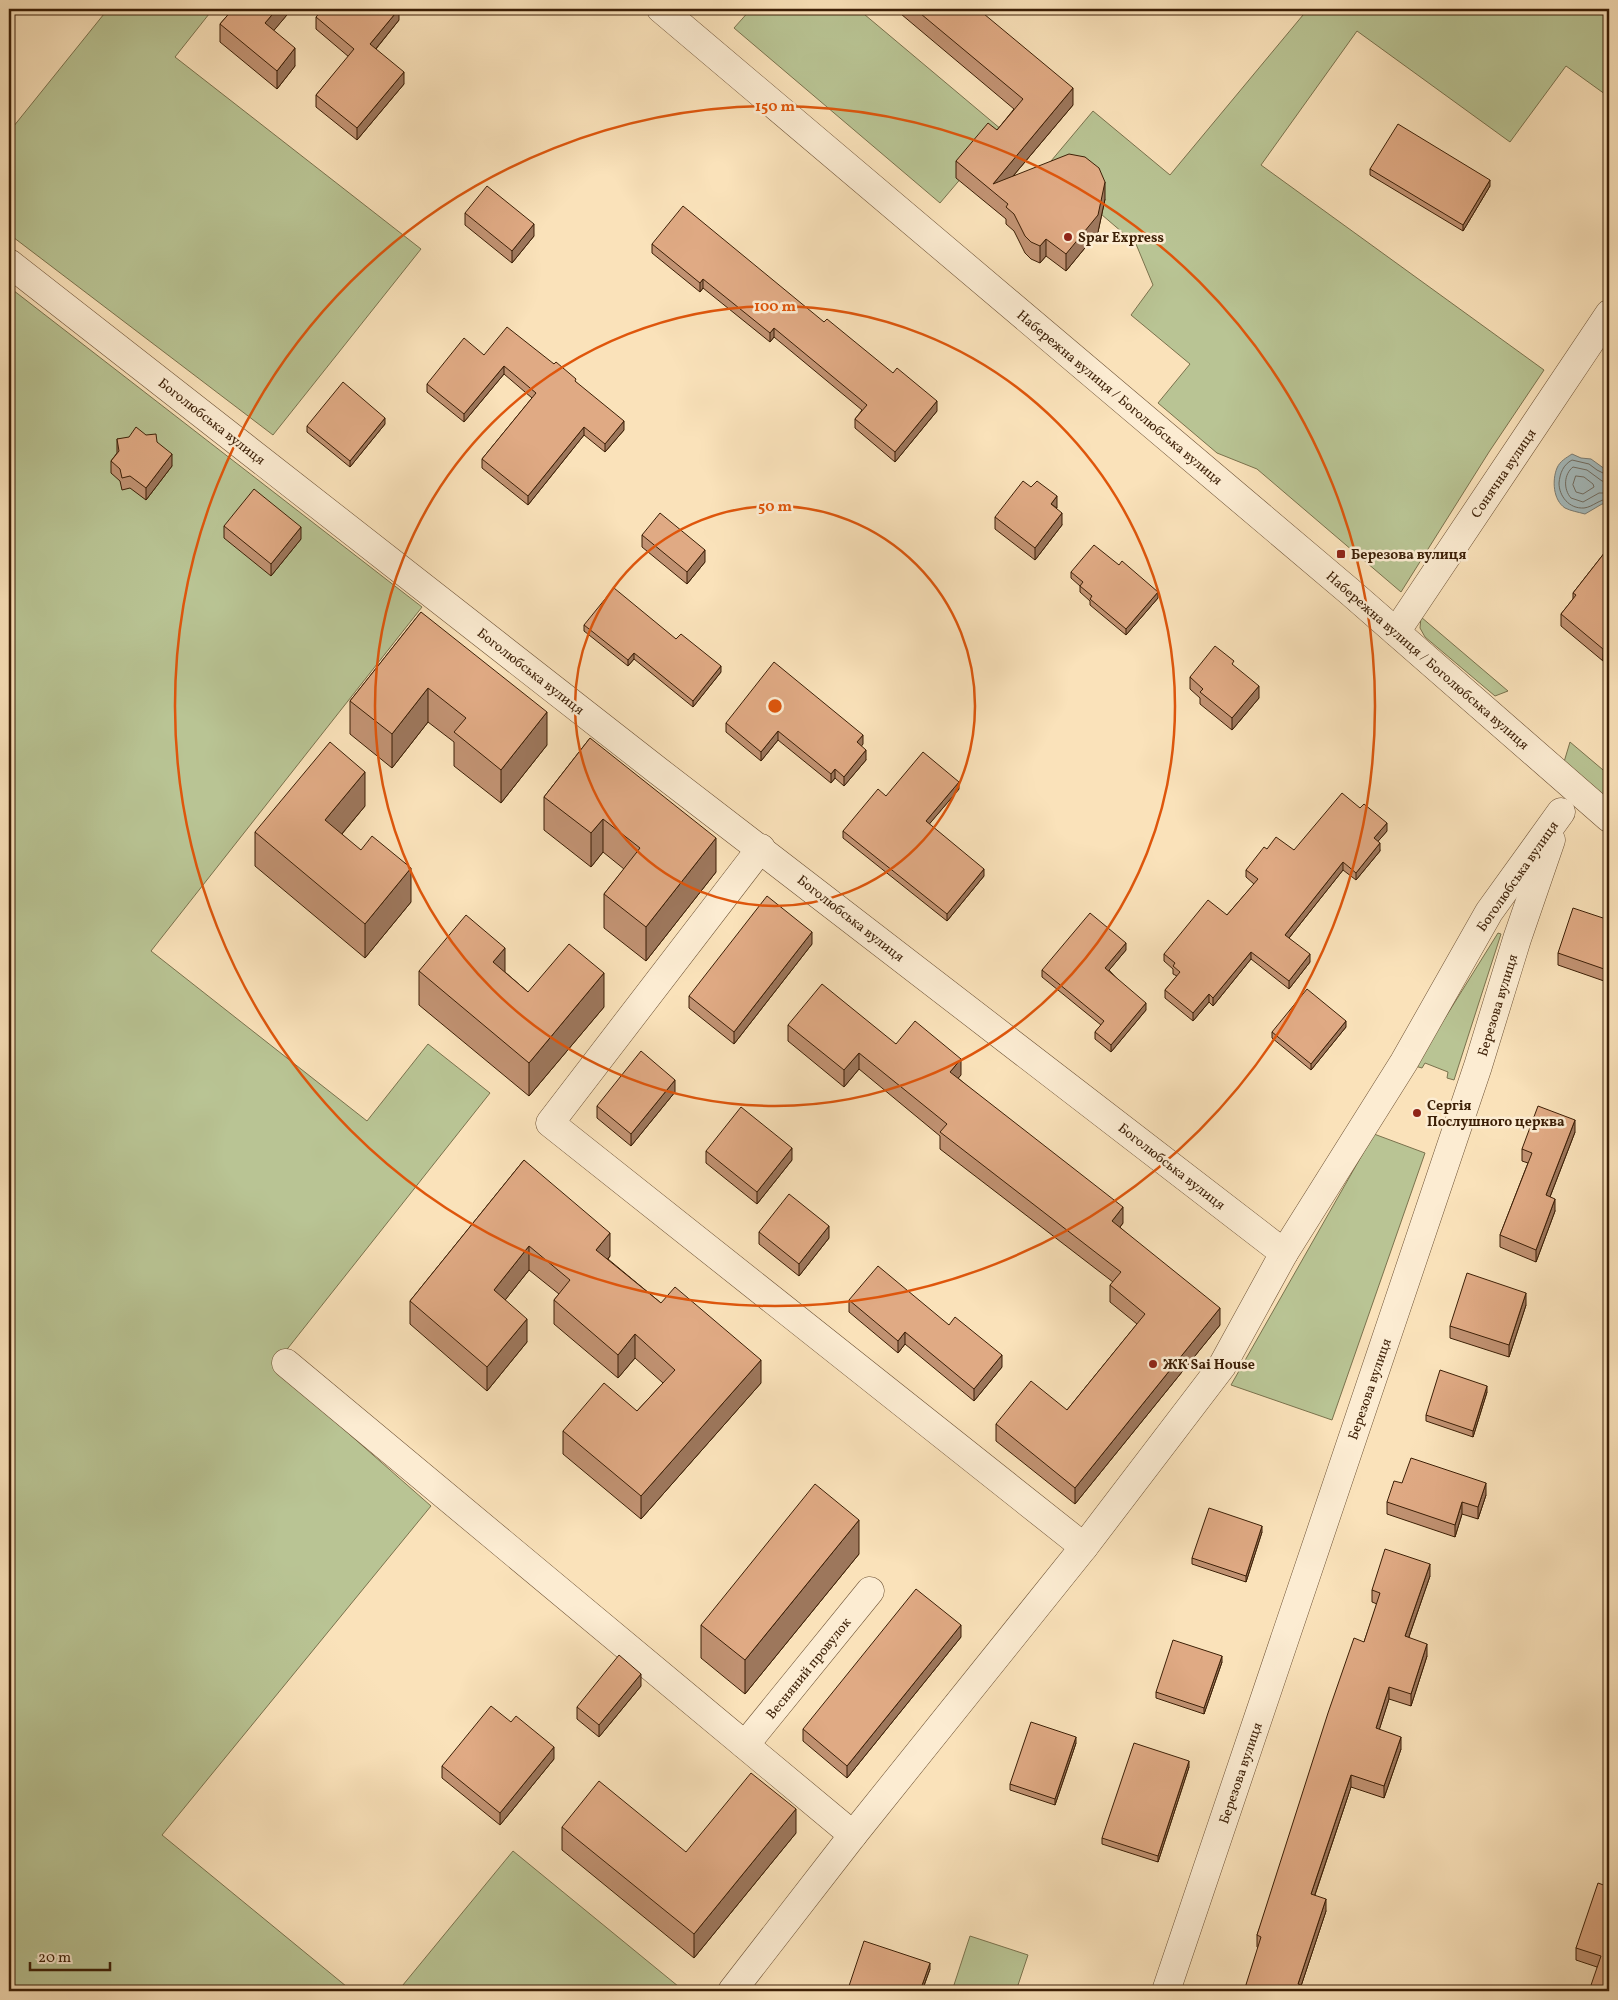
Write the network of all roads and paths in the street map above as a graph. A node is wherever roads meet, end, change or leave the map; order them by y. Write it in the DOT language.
graph roads {
  1 [pos="661,9"];
  2 [pos="9,263"];
  3 [pos="1609,314"];
  4 [pos="1396,632"];
  5 [pos="1575,789"];
  6 [pos="1561,812"];
  7 [pos="1609,818"];
  8 [pos="761,848"];
  9 [pos="1284,1253"];
  10 [pos="286,1362"];
  11 [pos="1084,1547"];
  12 [pos="870,1591"];
  13 [pos="745,1745"];
  14 [pos="853,1835"];
  15 [pos="732,1991"];
  16 [pos="1166,1991"];
  1 -- 4 [label="street, Набережна вулиця / Боголюбська вулиця"];
  2 -- 8 [label="street, Боголюбська вулиця"];
  3 -- 4 [label="street, Сонячна вулиця"];
  4 -- 5 [label="street, Набережна вулиця / Боголюбська вулиця"];
  5 -- 6 [label="street, Березова вулиця"];
  5 -- 7 [label="street, Набережна вулиця / Боголюбська вулиця"];
  6 -- 9 [label="street, Боголюбська вулиця"];
  6 -- 16 [label="street, Березова вулиця"];
  8 -- 9 [label="street, Боголюбська вулиця"];
  8 -- 11 [label="street"];
  9 -- 11 [label="street"];
  10 -- 13 [label="street"];
  11 -- 14 [label="street"];
  12 -- 13 [label="street, Весняний провулок"];
  13 -- 14 [label="street"];
  14 -- 15 [label="street"];
}
